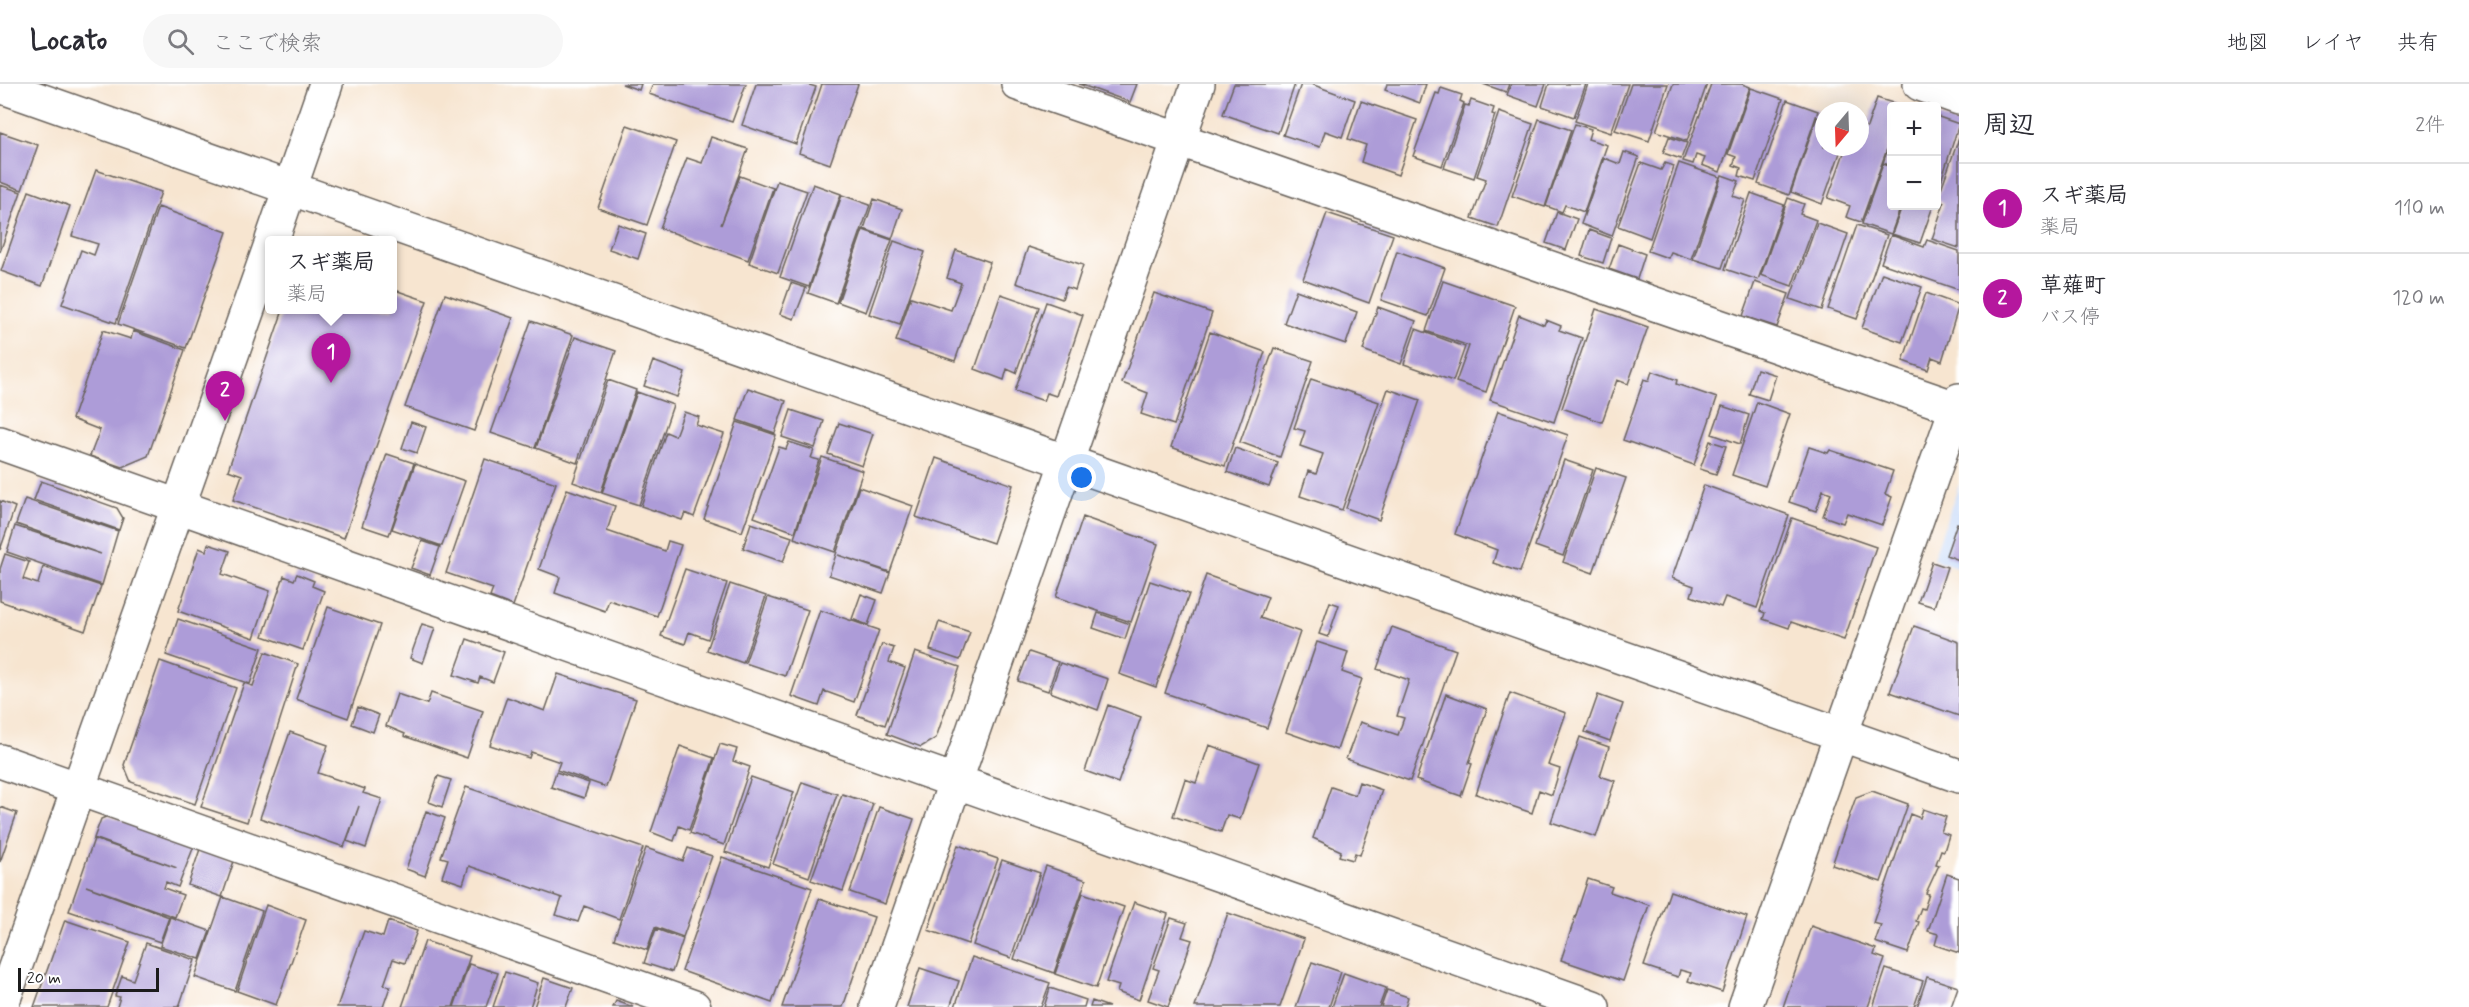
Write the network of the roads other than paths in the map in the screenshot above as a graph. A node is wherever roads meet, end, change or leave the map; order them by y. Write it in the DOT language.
graph roads {
  1 [pos="326,84"];
  2 [pos="1018,84"];
  3 [pos="1198,84"];
  4 [pos="1920,84"];
  5 [pos="0,87"];
  6 [pos="1959,98"];
  7 [pos="1179,140"];
  8 [pos="289,190"];
  9 [pos="273,236"];
  10 [pos="265,261"];
  11 [pos="1958,404"];
  12 [pos="0,443"];
  13 [pos="1065,462"];
  14 [pos="178,506"];
  15 [pos="1840,734"];
  16 [pos="0,761"];
  17 [pos="1959,776"];
  18 [pos="956,782"];
  19 [pos="78,788"];
  20 [pos="1,1007"];
  21 [pos="694,1007"];
  22 [pos="878,1007"];
  23 [pos="1593,1007"];
  24 [pos="1745,1007"];
  1 -- 8 [label="street"];
  2 -- 7 [label="street"];
  3 -- 7 [label="street"];
  4 -- 6 [label="street"];
  5 -- 8 [label="street"];
  7 -- 11 [label="street"];
  7 -- 13 [label="street"];
  8 -- 9 [label="street"];
  8 -- 13 [label="street"];
  10 -- 14 [label="street"];
  11 -- 15 [label="street"];
  12 -- 14 [label="street"];
  13 -- 15 [label="street"];
  13 -- 18 [label="street"];
  14 -- 18 [label="street"];
  14 -- 19 [label="street"];
  15 -- 17 [label="street"];
  15 -- 24 [label="street"];
  16 -- 19 [label="street"];
  18 -- 22 [label="street"];
  18 -- 23 [label="street"];
  19 -- 20 [label="street"];
  19 -- 21 [label="street"];
}
